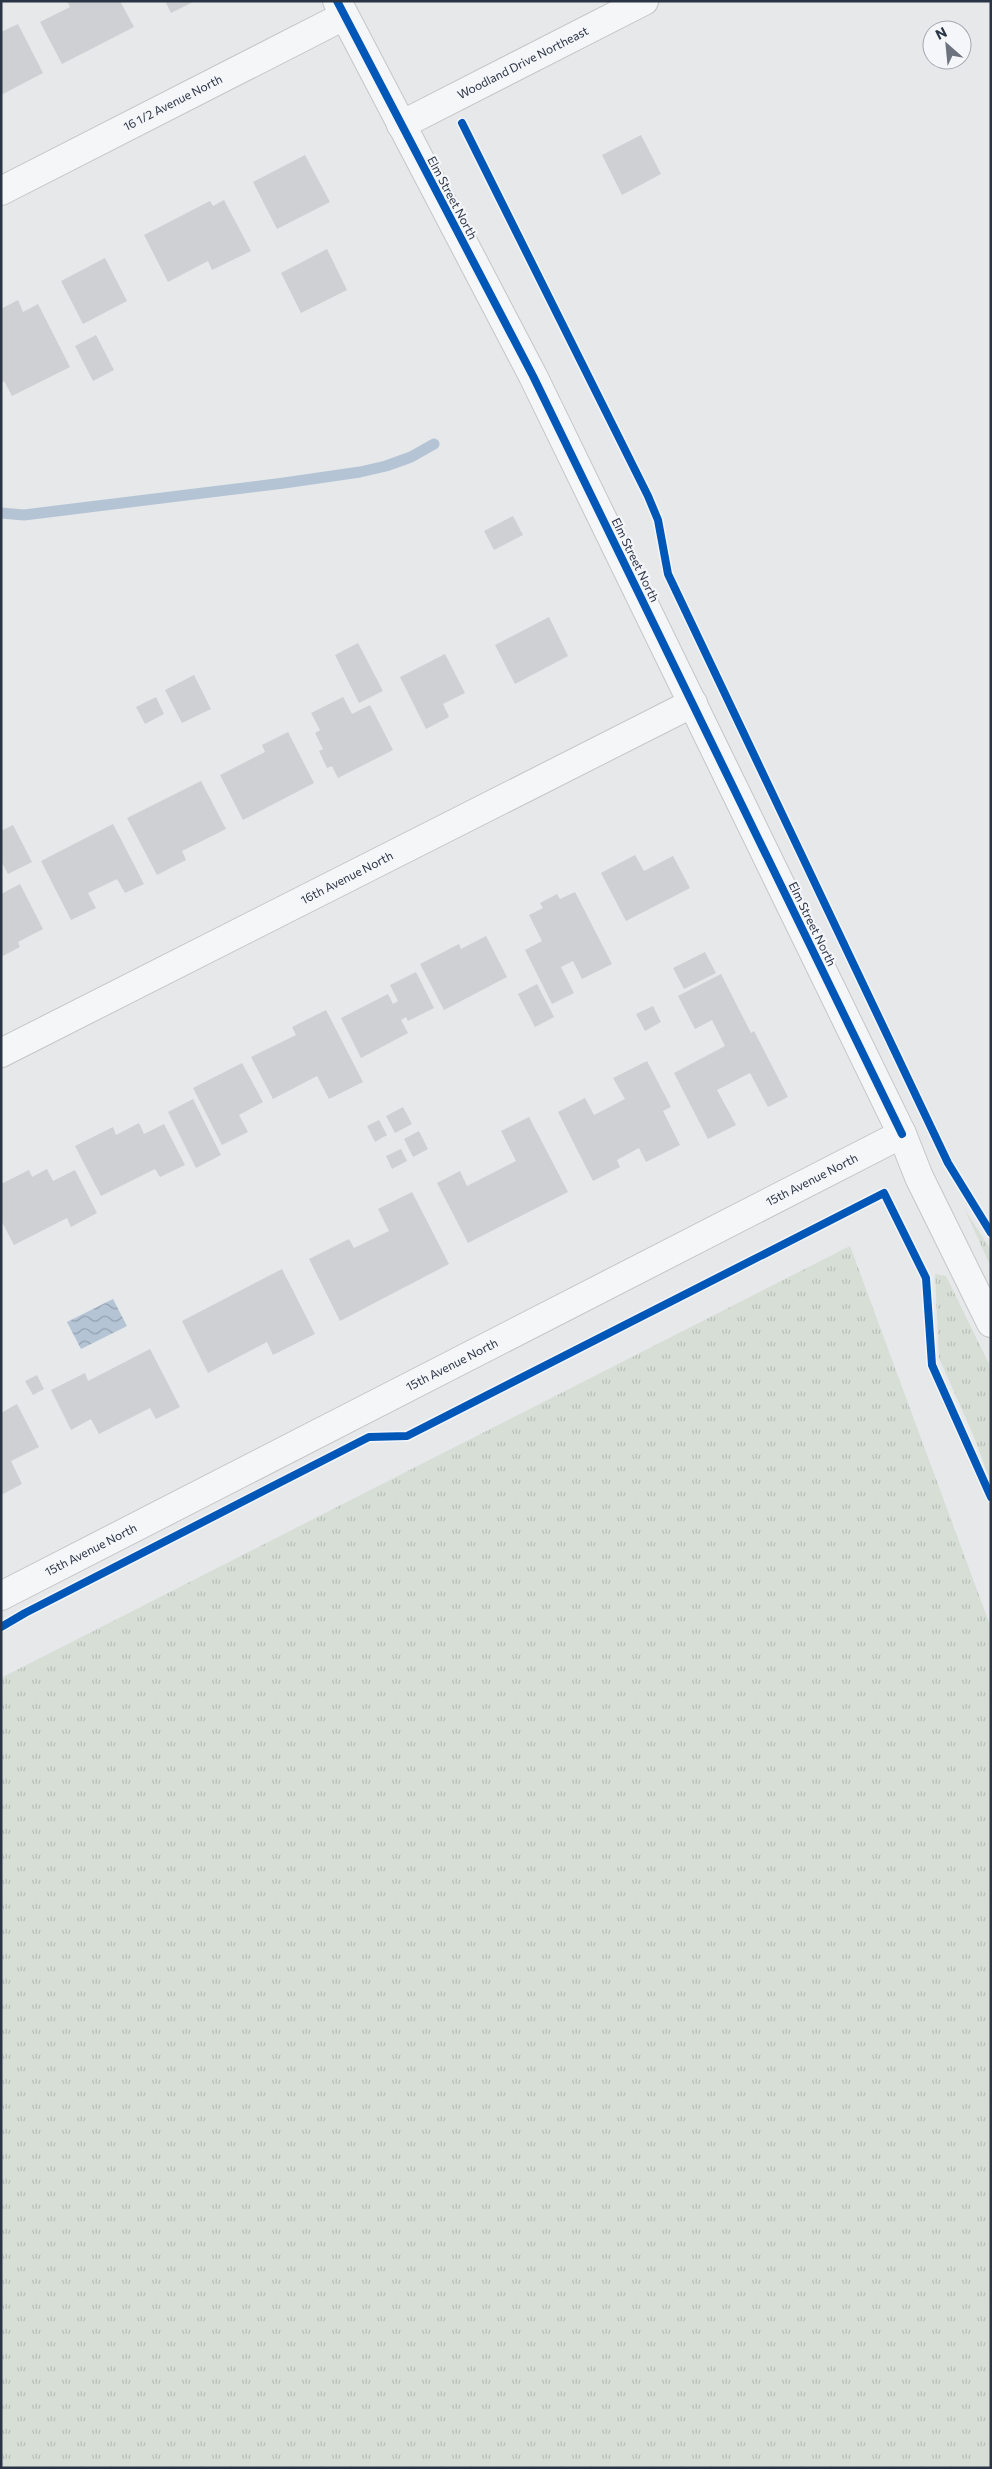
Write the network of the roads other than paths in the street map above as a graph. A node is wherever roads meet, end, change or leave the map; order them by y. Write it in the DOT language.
graph roads {
  1 [pos="644,1"];
  2 [pos="340,8"];
  3 [pos="401,125"];
  4 [pos="1,191"];
  5 [pos="693,703"];
  6 [pos="1,1054"];
  7 [pos="902,1134"];
  8 [pos="991,1323"];
  9 [pos="1,1596"];
  1 -- 3 [label="street, Woodland Drive Northeast"];
  2 -- 3 [label="street, Elm Street North"];
  2 -- 4 [label="street, 16 1/2 Avenue North"];
  3 -- 5 [label="street, Elm Street North"];
  5 -- 6 [label="street, 16th Avenue North"];
  5 -- 7 [label="street, Elm Street North"];
  7 -- 8 [label="street, Elm Street North"];
  7 -- 9 [label="street, 15th Avenue North"];
}
